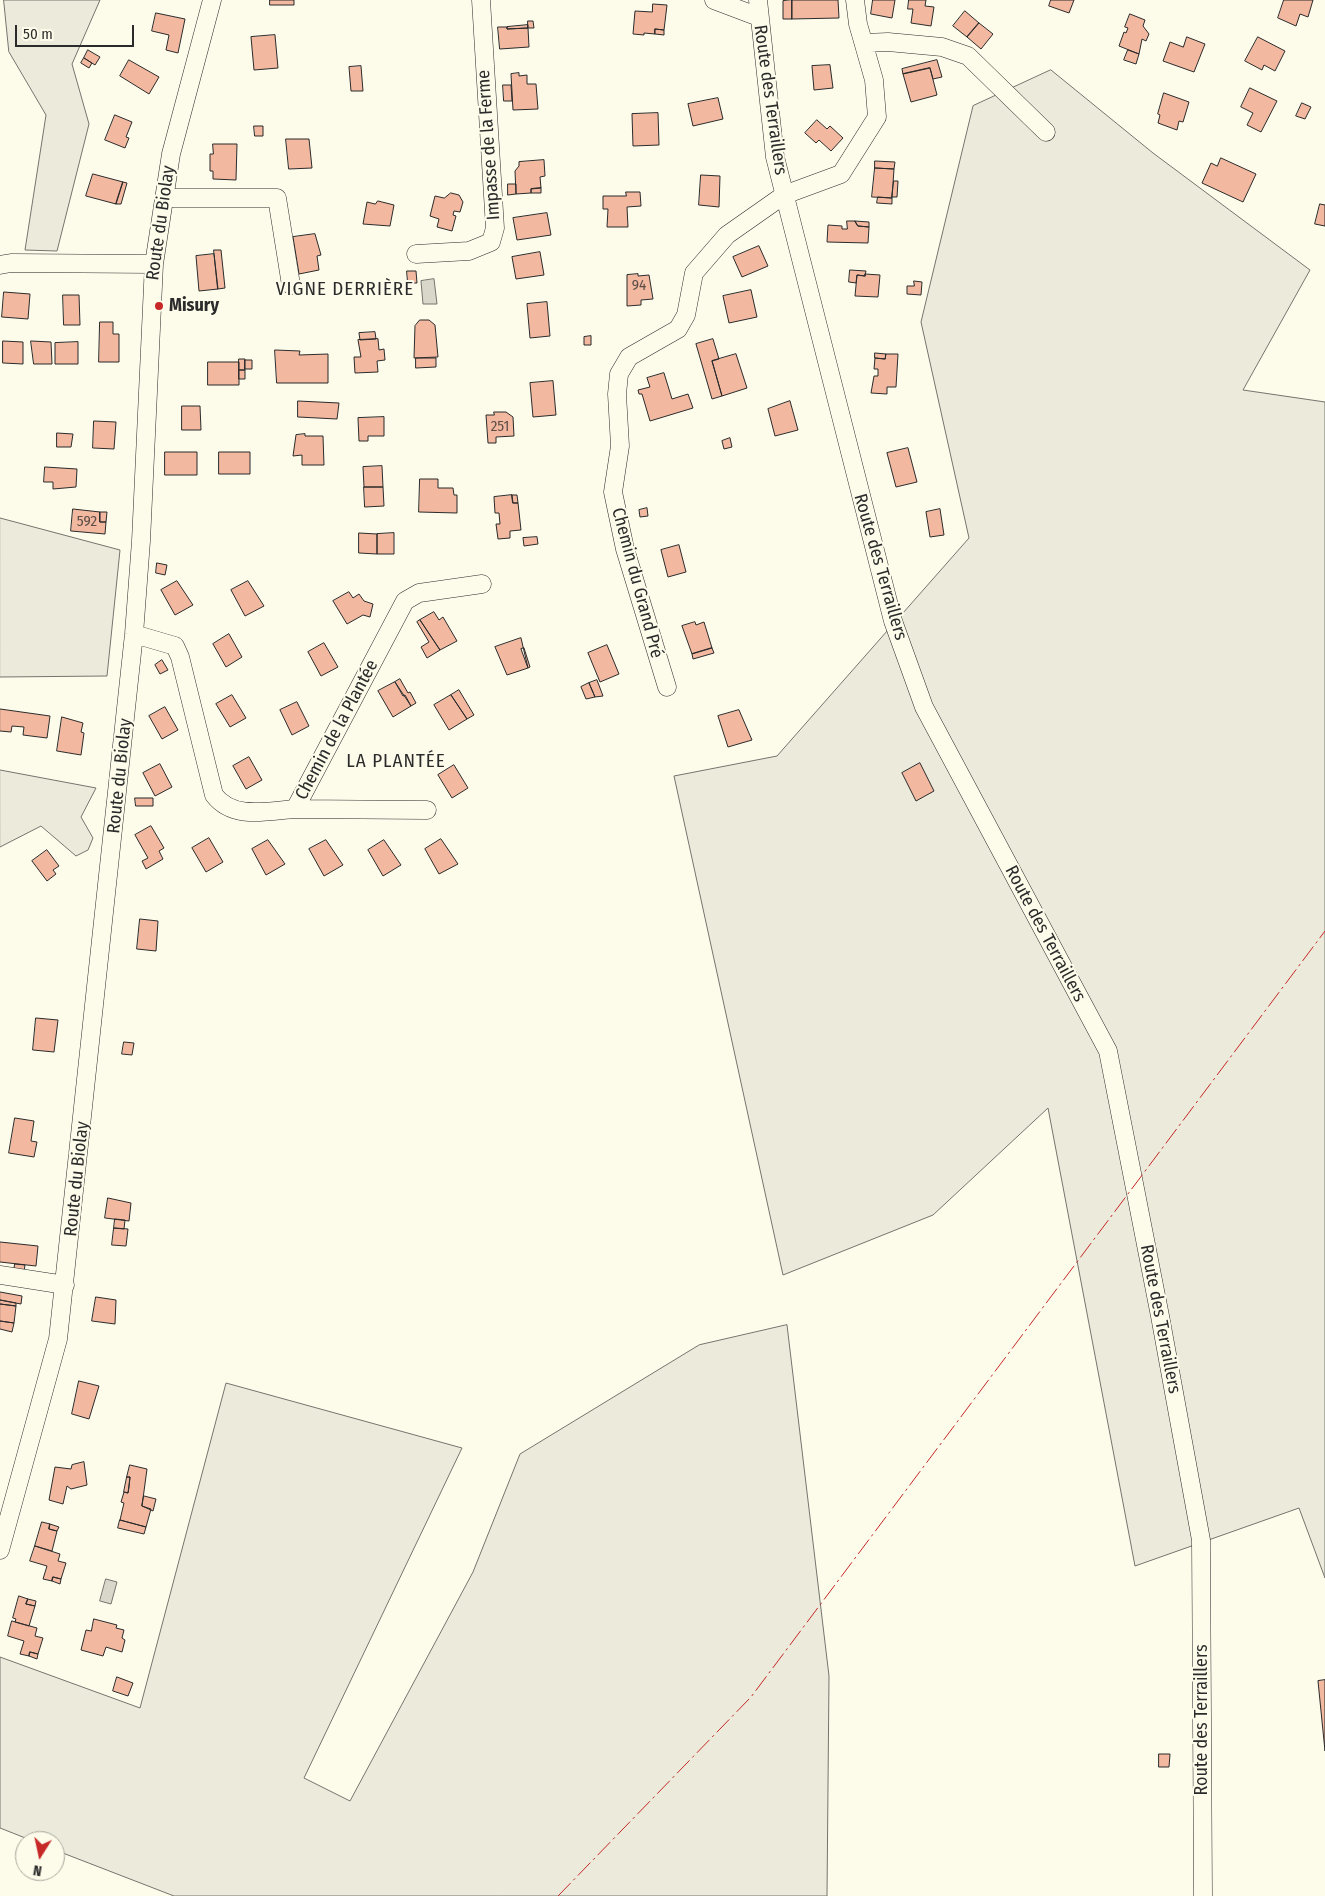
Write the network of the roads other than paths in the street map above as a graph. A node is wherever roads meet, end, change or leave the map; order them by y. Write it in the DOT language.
graph roads {
  1 [pos="212,0"];
  2 [pos="481,0"];
  3 [pos="714,0"];
  4 [pos="855,0"];
  5 [pos="759,9"];
  6 [pos="864,44"];
  7 [pos="1046,132"];
  8 [pos="784,194"];
  9 [pos="164,198"];
  10 [pos="416,254"];
  11 [pos="154,264"];
  12 [pos="0,265"];
  13 [pos="291,285"];
  14 [pos="482,584"];
  15 [pos="134,634"];
  16 [pos="667,687"];
  17 [pos="295,810"];
  18 [pos="427,810"];
  19 [pos="0,1275"];
  20 [pos="65,1285"];
  21 [pos="0,1550"];
  22 [pos="1203,1896"];
  1 -- 9 [label="street, Route du Biolay"];
  2 -- 10 [label="street, Impasse de la Ferme"];
  3 -- 5 [label="street"];
  4 -- 6 [label="street, Chemin du Grand Pré"];
  5 -- 8 [label="street, Route des Terraillers"];
  6 -- 7 [label="street"];
  6 -- 8 [label="street, Chemin du Grand Pré"];
  8 -- 16 [label="street, Chemin du Grand Pré"];
  8 -- 22 [label="street, Route des Terraillers"];
  9 -- 11 [label="street, Route du Biolay"];
  9 -- 13 [label="street"];
  11 -- 12 [label="street"];
  11 -- 15 [label="street, Route du Biolay"];
  14 -- 17 [label="street, Chemin de la Plantée"];
  15 -- 17 [label="street, Chemin de la Plantée"];
  15 -- 20 [label="street, Route du Biolay"];
  17 -- 18 [label="street"];
  19 -- 20 [label="street"];
  20 -- 21 [label="street, Route du Biolay"];
}
